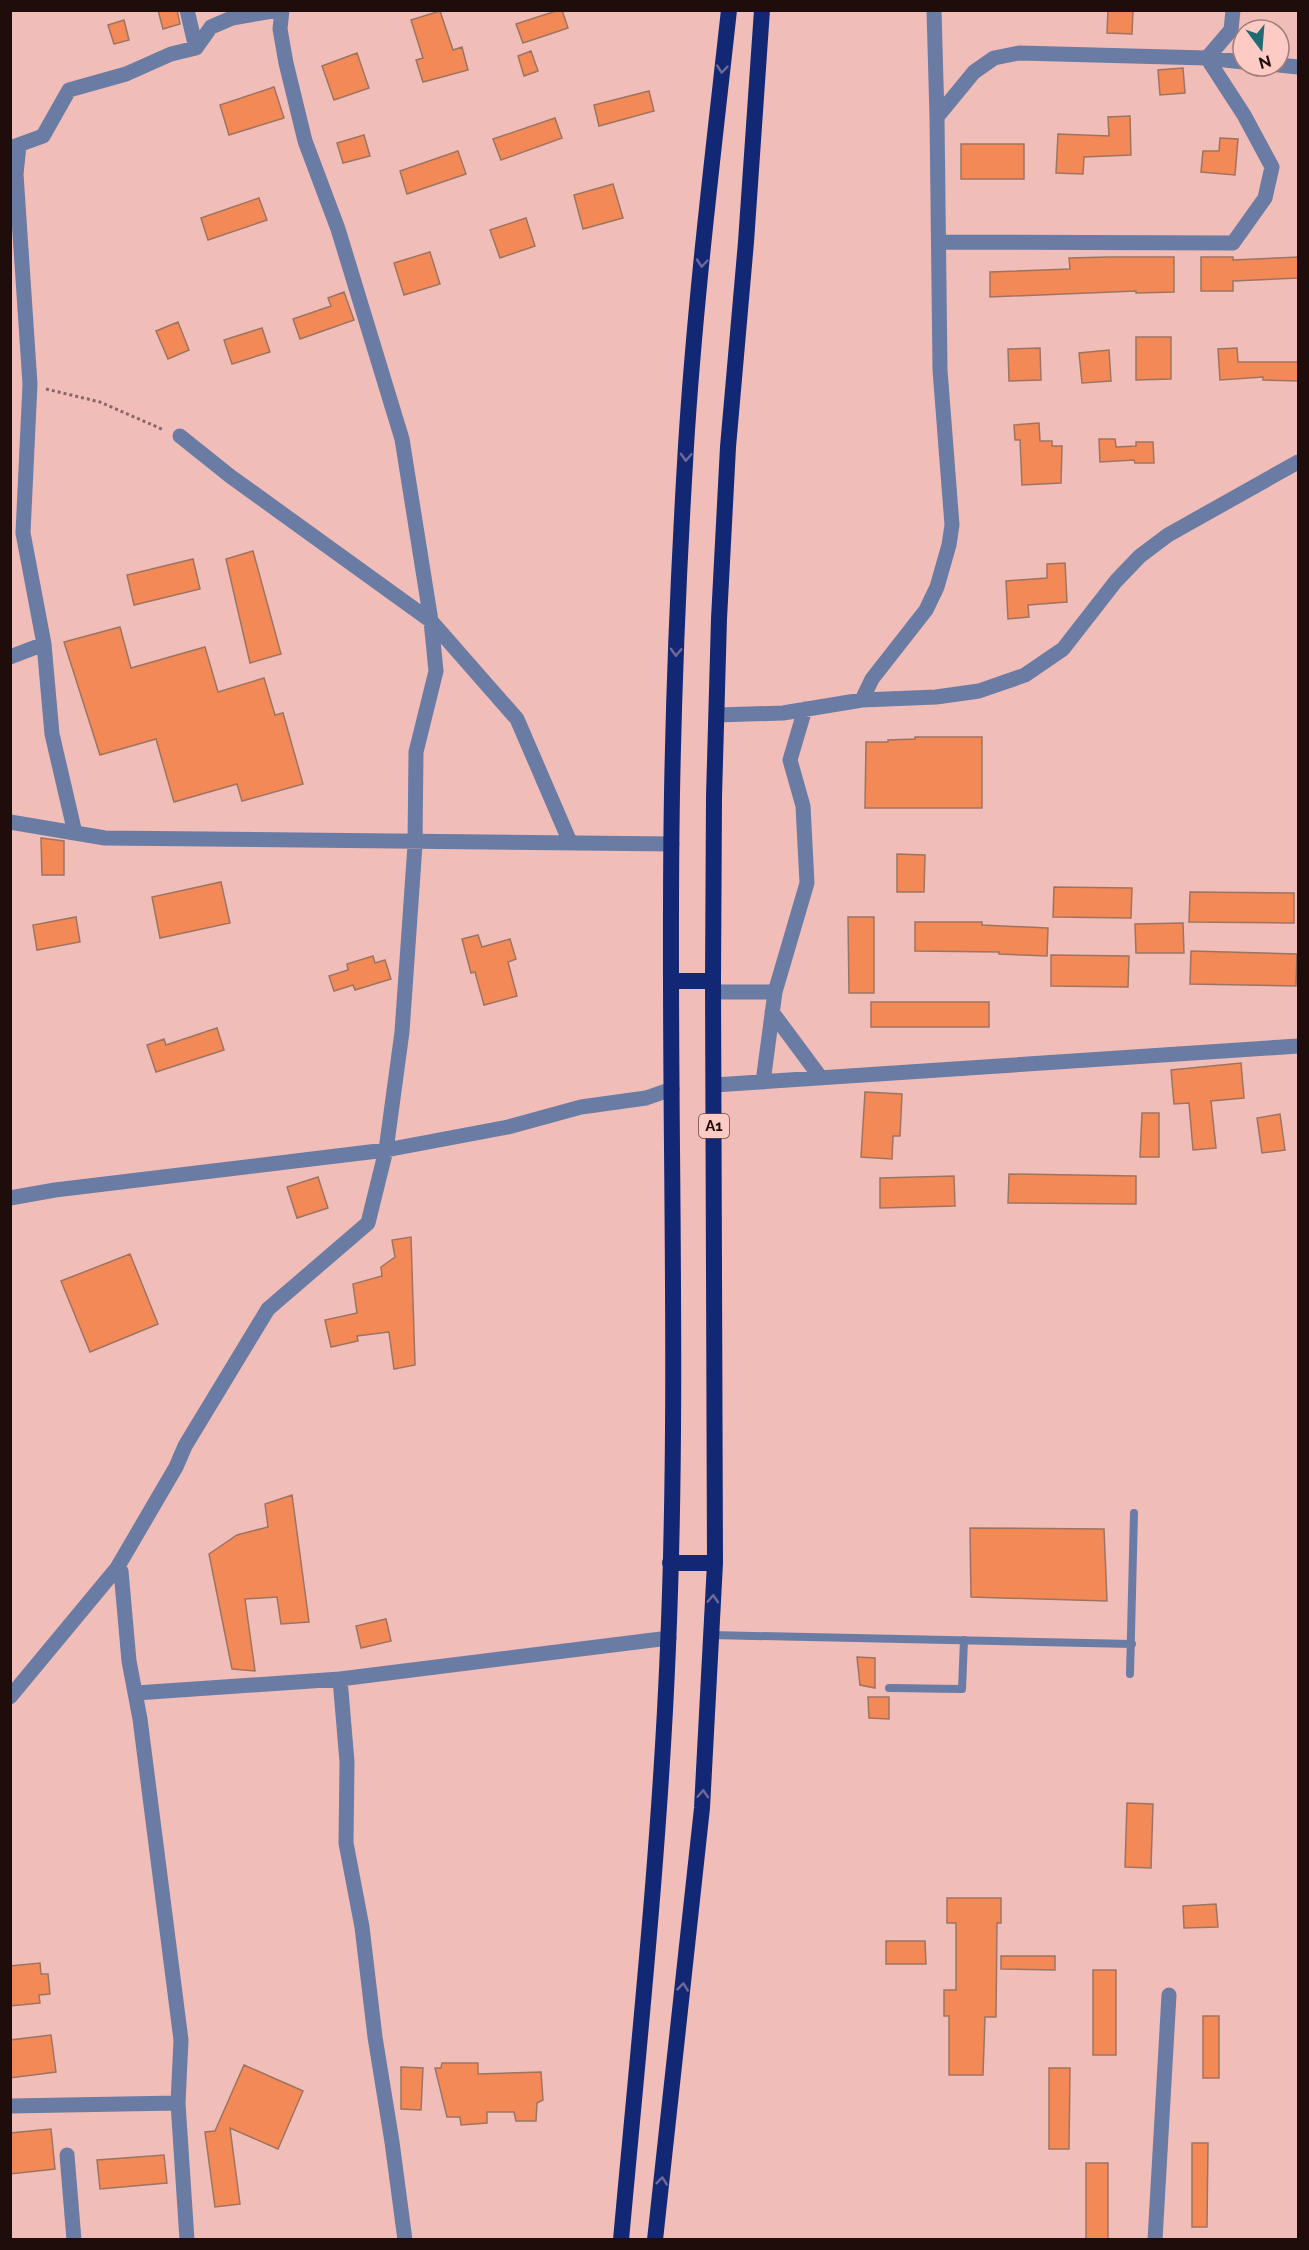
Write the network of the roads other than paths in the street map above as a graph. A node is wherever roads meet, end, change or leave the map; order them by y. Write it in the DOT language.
graph roads {
  1 [pos="187,10"];
  2 [pos="280,10"];
  3 [pos="729,10"];
  4 [pos="762,10"];
  5 [pos="934,10"];
  6 [pos="1233,10"];
  7 [pos="196,48"];
  8 [pos="1207,58"];
  9 [pos="1231,61"];
  10 [pos="937,117"];
  11 [pos="15,147"];
  12 [pos="939,242"];
  13 [pos="180,436"];
  14 [pos="1299,462"];
  15 [pos="431,621"];
  16 [pos="44,644"];
  17 [pos="10,657"];
  18 [pos="862,700"];
  19 [pos="805,709"];
  20 [pos="717,715"];
  21 [pos="10,822"];
  22 [pos="75,833"];
  23 [pos="415,840"];
  24 [pos="570,842"];
  25 [pos="672,843"];
  26 [pos="671,981"];
  27 [pos="713,987"];
  28 [pos="775,992"];
  29 [pos="772,1012"];
  30 [pos="1299,1046"];
  31 [pos="821,1078"];
  32 [pos="763,1082"];
  33 [pos="714,1085"];
  34 [pos="672,1089"];
  35 [pos="386,1150"];
  36 [pos="10,1198"];
  37 [pos="1134,1513"];
  38 [pos="670,1563"];
  39 [pos="715,1563"];
  40 [pos="117,1569"];
  41 [pos="711,1635"];
  42 [pos="669,1638"];
  43 [pos="964,1640"];
  44 [pos="1132,1644"];
  45 [pos="1130,1674"];
  46 [pos="340,1679"];
  47 [pos="889,1688"];
  48 [pos="136,1693"];
  49 [pos="10,1697"];
  50 [pos="1169,1995"];
  51 [pos="178,2103"];
  52 [pos="10,2106"];
  53 [pos="67,2155"];
  54 [pos="74,2240"];
  55 [pos="187,2240"];
  56 [pos="405,2240"];
  57 [pos="621,2240"];
  58 [pos="655,2240"];
  59 [pos="1155,2240"];
  1 -- 7 [label="street"];
  2 -- 7 [label="street"];
  2 -- 15 [label="street"];
  3 -- 25 [label="highway, one-way"];
  4 -- 20 [label="highway, A1"];
  5 -- 10 [label="street"];
  6 -- 8 [label="street"];
  7 -- 11 [label="street"];
  8 -- 9 [label="street"];
  8 -- 10 [label="street"];
  8 -- 12 [label="street"];
  10 -- 12 [label="street"];
  11 -- 16 [label="street"];
  12 -- 18 [label="street"];
  13 -- 15 [label="street"];
  14 -- 18 [label="street"];
  15 -- 23 [label="street"];
  15 -- 24 [label="street"];
  16 -- 17 [label="street"];
  16 -- 22 [label="street"];
  18 -- 19 [label="street"];
  19 -- 20 [label="street"];
  19 -- 28 [label="street"];
  20 -- 27 [label="highway, A1"];
  21 -- 22 [label="street"];
  22 -- 23 [label="street"];
  23 -- 24 [label="street"];
  23 -- 35 [label="street"];
  24 -- 25 [label="street"];
  25 -- 26 [label="highway"];
  26 -- 27 [label="highway"];
  26 -- 34 [label="highway"];
  27 -- 28 [label="street"];
  27 -- 33 [label="highway, A1"];
  28 -- 29 [label="street"];
  29 -- 31 [label="street"];
  29 -- 32 [label="street"];
  30 -- 31 [label="street"];
  31 -- 32 [label="street"];
  32 -- 33 [label="street"];
  33 -- 39 [label="highway, A1"];
  34 -- 35 [label="street"];
  34 -- 38 [label="highway"];
  35 -- 36 [label="street"];
  35 -- 40 [label="street"];
  37 -- 44 [label="lane"];
  38 -- 39 [label="highway"];
  38 -- 42 [label="highway"];
  41 -- 39 [label="highway, A1, one-way"];
  40 -- 48 [label="street"];
  40 -- 49 [label="street"];
  41 -- 43 [label="lane"];
  58 -- 41 [label="highway, A1, one-way"];
  42 -- 46 [label="street"];
  42 -- 57 [label="highway"];
  43 -- 44 [label="lane"];
  43 -- 47 [label="lane"];
  44 -- 45 [label="lane"];
  46 -- 48 [label="street"];
  46 -- 56 [label="street"];
  48 -- 51 [label="street"];
  50 -- 59 [label="street"];
  51 -- 52 [label="street"];
  51 -- 55 [label="street"];
  53 -- 54 [label="street"];
}
